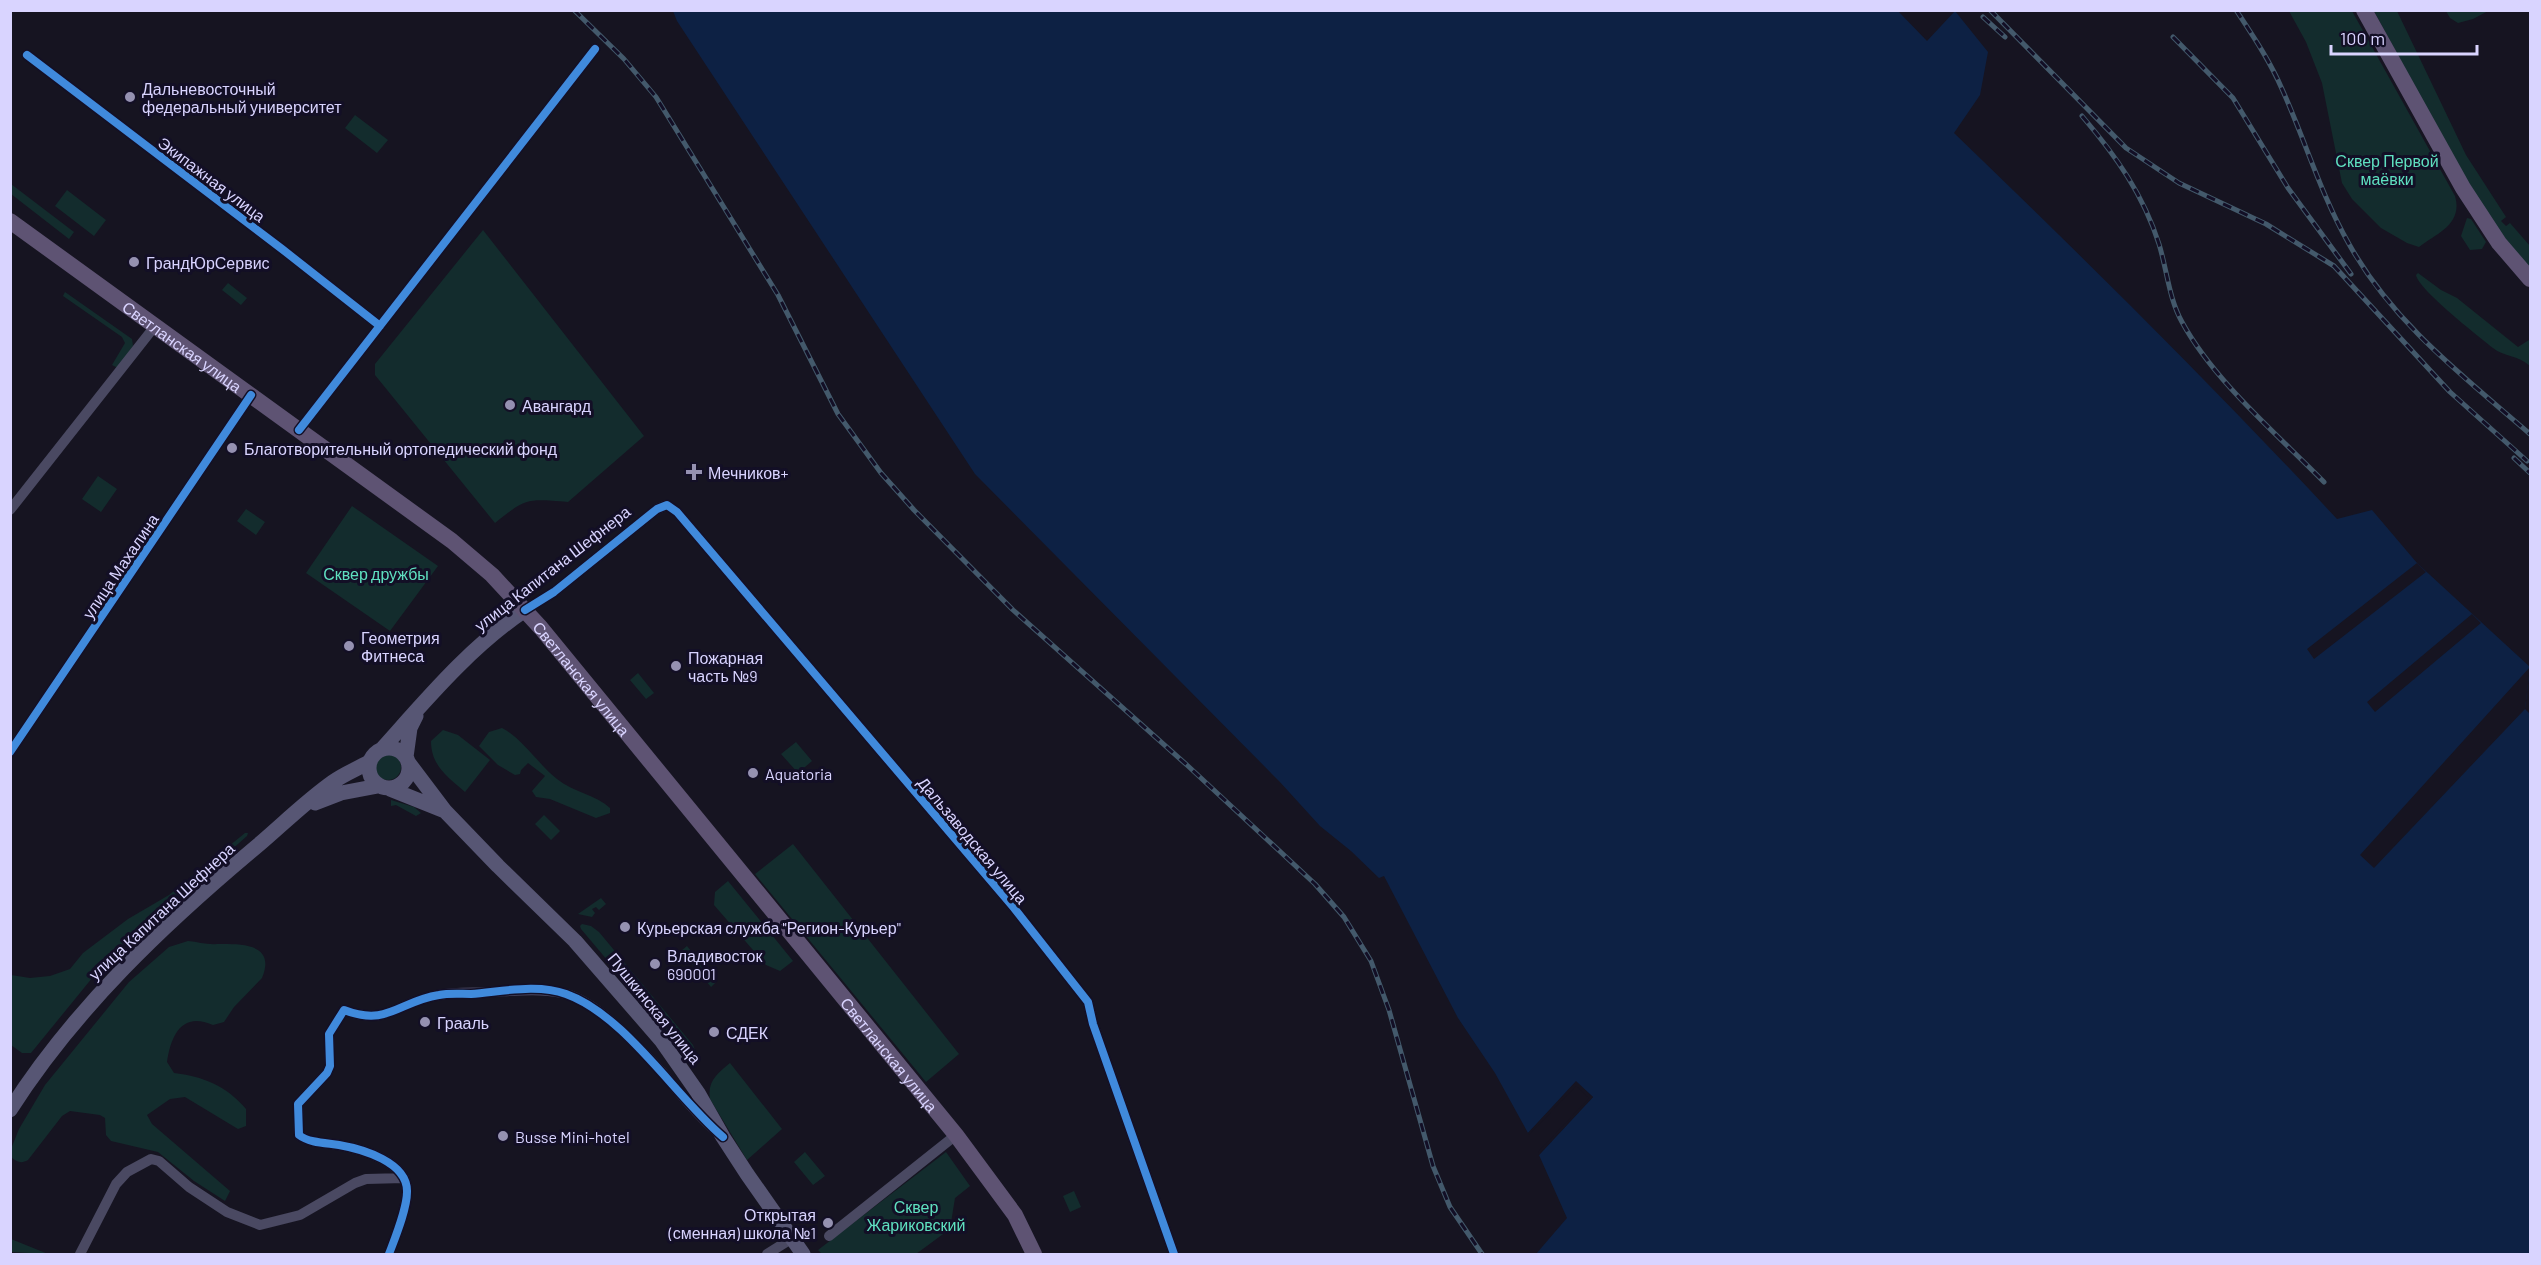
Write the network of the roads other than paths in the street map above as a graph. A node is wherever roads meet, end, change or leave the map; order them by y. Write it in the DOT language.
graph roads {
  1 [pos="2364,10"];
  2 [pos="595,49"];
  3 [pos="27,56"];
  4 [pos="10,221"];
  5 [pos="2530,279"];
  6 [pos="155,326"];
  7 [pos="380,326"];
  8 [pos="251,395"];
  9 [pos="299,430"];
  10 [pos="657,509"];
  11 [pos="10,510"];
  12 [pos="525,610"];
  13 [pos="419,707"];
  14 [pos="382,749"];
  15 [pos="10,752"];
  16 [pos="407,759"];
  17 [pos="369,762"];
  18 [pos="384,787"];
  19 [pos="304,807"];
  20 [pos="446,811"];
  21 [pos="10,1110"];
  22 [pos="956,1135"];
  23 [pos="723,1137"];
  24 [pos="404,1178"];
  25 [pos="829,1236"];
  26 [pos="791,1239"];
  27 [pos="80,1254"];
  28 [pos="389,1254"];
  29 [pos="767,1254"];
  30 [pos="802,1254"];
  31 [pos="1034,1254"];
  32 [pos="1174,1254"];
  1 -- 5 [label="main road"];
  2 -- 7 [label="street"];
  3 -- 7 [label="street, Экипажная улица"];
  4 -- 6 [label="main road, Светланская улица"];
  6 -- 8 [label="main road, Светланская улица"];
  6 -- 11 [label="street"];
  7 -- 9 [label="street"];
  8 -- 9 [label="main road, Светланская улица"];
  8 -- 15 [label="street, улица Махалина"];
  9 -- 12 [label="main road, Светланская улица"];
  10 -- 12 [label="street, улица Капитана Шефнера"];
  10 -- 32 [label="street, Дальзаводская улица"];
  12 -- 13 [label="main road, улица Капитана Шефнера"];
  12 -- 22 [label="main road, Светланская улица"];
  13 -- 14 [label="main road, улица Капитана Шефнера"];
  13 -- 16 [label="main road, улица Капитана Шефнера"];
  14 -- 16 [label="main road"];
  14 -- 17 [label="main road"];
  16 -- 18 [label="main road"];
  16 -- 20 [label="main road, Пушкинская улица"];
  17 -- 18 [label="main road"];
  17 -- 19 [label="main road, улица Капитана Шефнера"];
  18 -- 19 [label="main road, улица Капитана Шефнера"];
  18 -- 20 [label="main road, Пушкинская улица"];
  19 -- 21 [label="main road, улица Капитана Шефнера"];
  20 -- 23 [label="main road, Пушкинская улица"];
  22 -- 25 [label="street"];
  22 -- 31 [label="main road, Светланская улица"];
  23 -- 24 [label="street"];
  23 -- 26 [label="main road, Пушкинская улица"];
  24 -- 27 [label="street"];
  24 -- 28 [label="street"];
  26 -- 29 [label="street"];
  26 -- 30 [label="main road, Пушкинская улица"];
}
